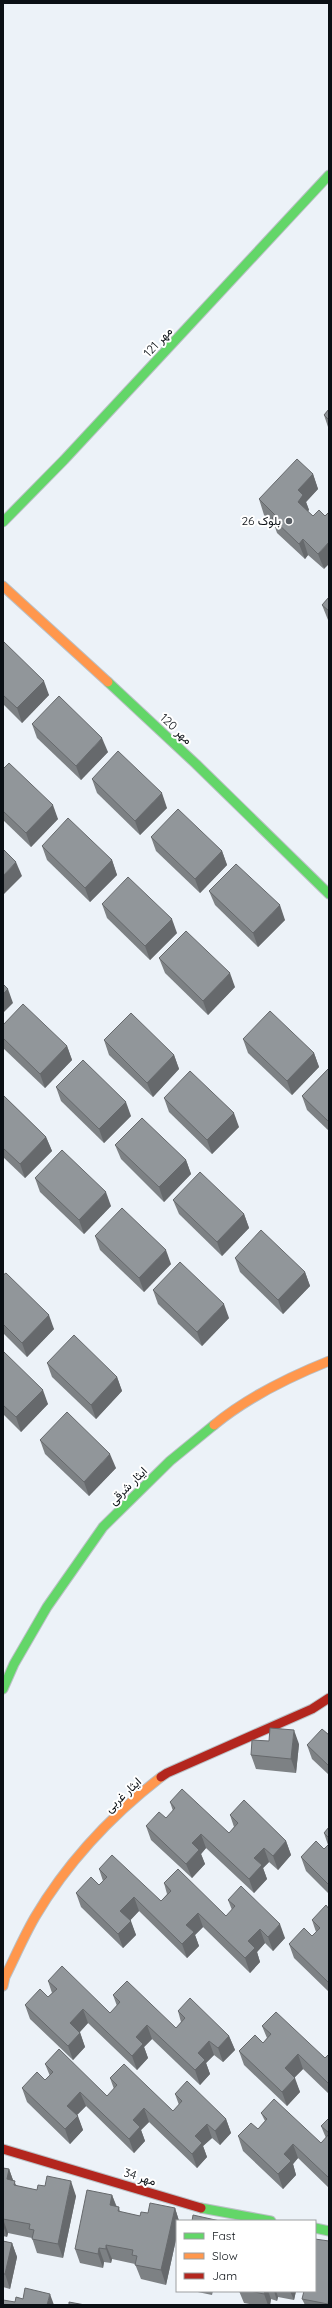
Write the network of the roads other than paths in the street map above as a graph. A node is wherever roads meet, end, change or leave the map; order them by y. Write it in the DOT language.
graph roads {
  1 [pos="329,175"];
  2 [pos="3,522"];
  3 [pos="3,586"];
  4 [pos="329,894"];
  5 [pos="329,1361"];
  6 [pos="3,1689"];
  7 [pos="329,1698"];
  8 [pos="3,1986"];
  9 [pos="3,2149"];
  10 [pos="265,2220"];
  11 [pos="316,2228"];
  12 [pos="329,2231"];
  1 -- 2 [label="street, مهر 121"];
  3 -- 4 [label="street, مهر 120"];
  5 -- 6 [label="street, ایثار شرقی"];
  7 -- 8 [label="street, ایثار غربی"];
  9 -- 10 [label="street, مهر 34"];
  11 -- 12 [label="street"];
}
